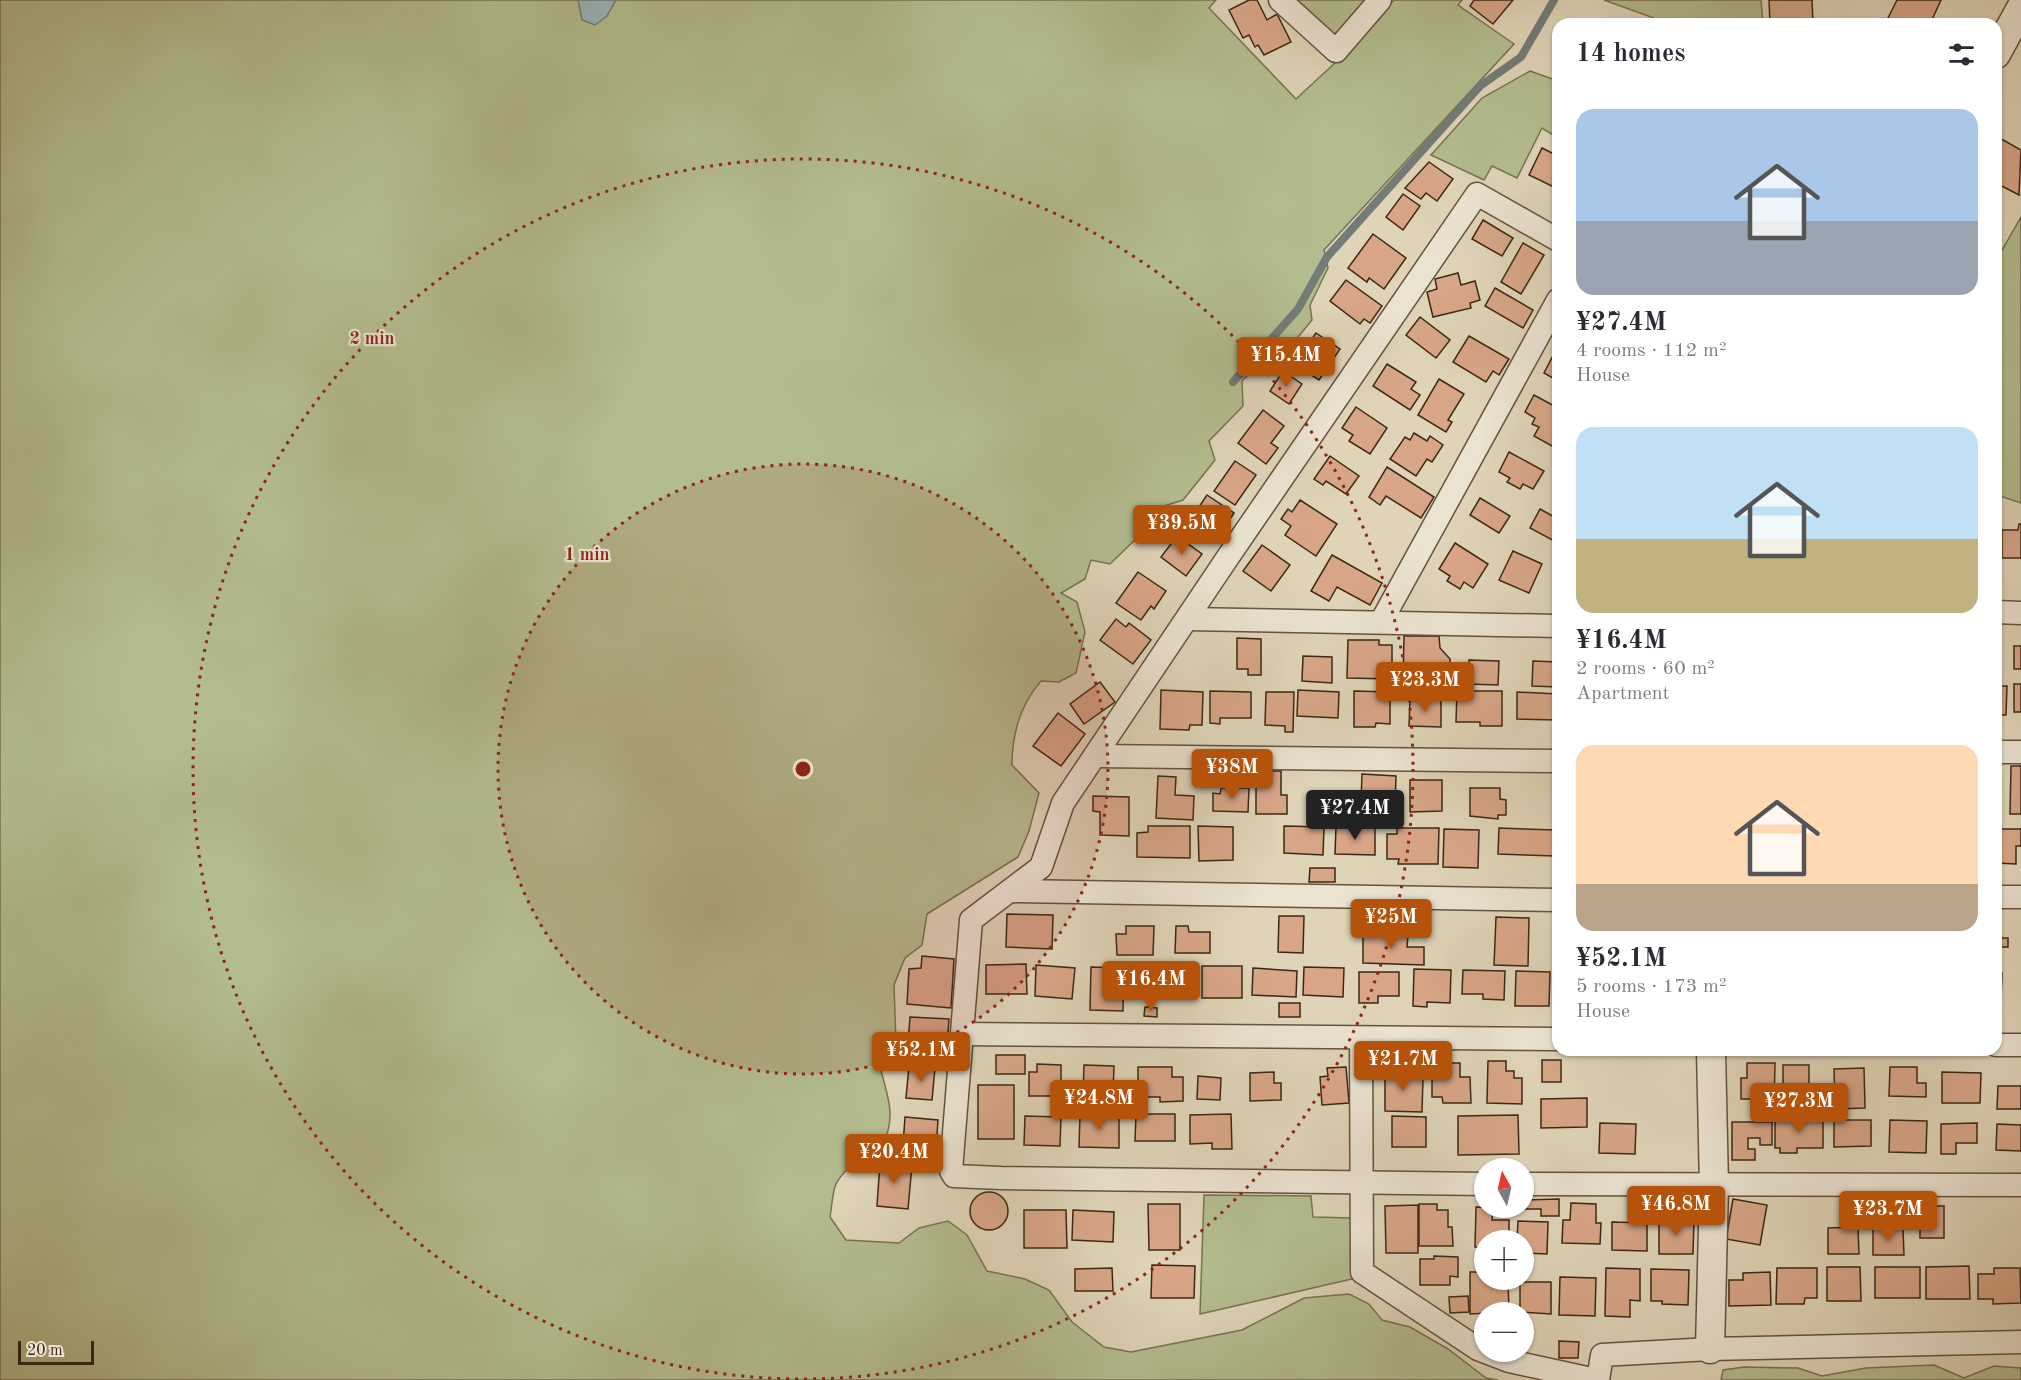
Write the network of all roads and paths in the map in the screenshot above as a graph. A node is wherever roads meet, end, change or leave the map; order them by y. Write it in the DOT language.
graph roads {
  1 [pos="1280,0"];
  2 [pos="1380,0"];
  3 [pos="2021,8"];
  4 [pos="2002,43"];
  5 [pos="1552,237"];
  6 [pos="1552,311"];
  7 [pos="2002,612"];
  8 [pos="2021,613"];
  9 [pos="1187,619"];
  10 [pos="1381,622"];
  11 [pos="1552,626"];
  12 [pos="2002,752"];
  13 [pos="2021,752"];
  14 [pos="1097,756"];
  15 [pos="1552,761"];
  16 [pos="1010,891"];
  17 [pos="2002,897"];
  18 [pos="2021,897"];
  19 [pos="1552,900"];
  20 [pos="962,1034"];
  21 [pos="1361,1039"];
  22 [pos="1552,1039"];
  23 [pos="2002,1045"];
  24 [pos="2021,1045"];
  25 [pos="1711,1056"];
  26 [pos="1363,1182"];
  27 [pos="1474,1184"];
  28 [pos="1534,1184"];
  29 [pos="2021,1185"];
  30 [pos="1714,1186"];
  31 [pos="2021,1342"];
  32 [pos="1710,1349"];
  33 [pos="1597,1380"];
  1 -- 2 [label="street"];
  3 -- 4 [label="street"];
  5 -- 9 [label="street"];
  6 -- 10 [label="street"];
  7 -- 8 [label="street"];
  9 -- 10 [label="street"];
  9 -- 14 [label="street"];
  10 -- 11 [label="street"];
  12 -- 13 [label="street"];
  14 -- 15 [label="street"];
  14 -- 16 [label="street"];
  16 -- 19 [label="street"];
  16 -- 20 [label="street"];
  17 -- 18 [label="street"];
  20 -- 21 [label="street"];
  20 -- 26 [label="street"];
  21 -- 22 [label="street"];
  21 -- 26 [label="street"];
  23 -- 24 [label="street"];
  25 -- 30 [label="street"];
  26 -- 27 [label="street"];
  26 -- 33 [label="street"];
  28 -- 30 [label="street"];
  29 -- 30 [label="street"];
  30 -- 32 [label="street"];
  31 -- 32 [label="street"];
  32 -- 33 [label="street"];
}
